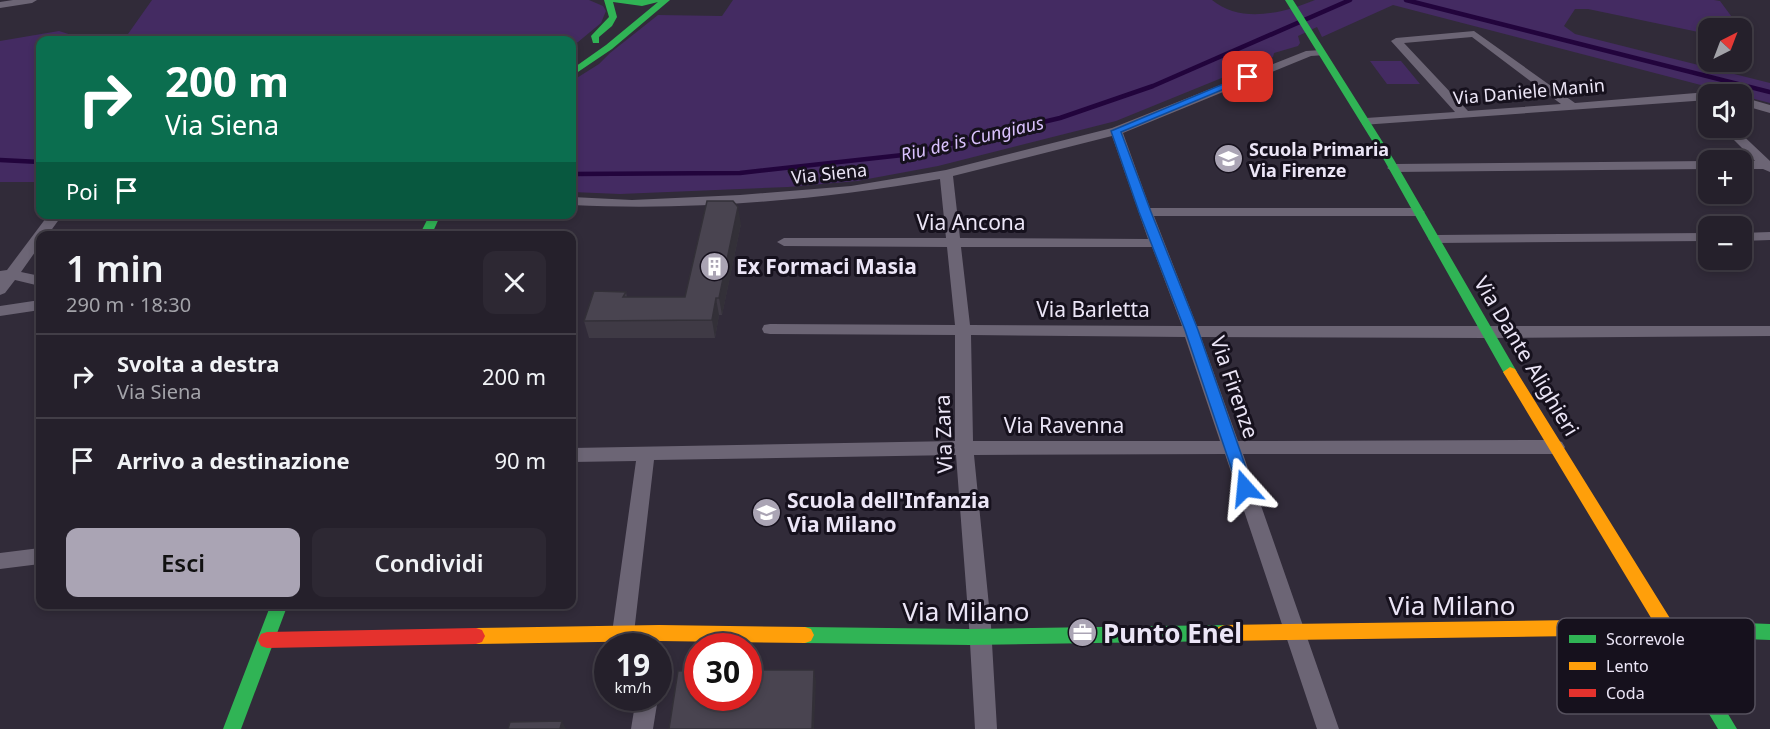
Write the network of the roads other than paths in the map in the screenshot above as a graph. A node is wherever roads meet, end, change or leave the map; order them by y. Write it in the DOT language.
graph roads {
  1 [pos="32,0"];
  2 [pos="608,0"];
  3 [pos="614,0"];
  4 [pos="666,0"];
  5 [pos="648,1"];
  6 [pos="1295,3"];
  7 [pos="0,4"];
  8 [pos="596,41"];
  9 [pos="612,44"];
  10 [pos="1321,54"];
  11 [pos="576,57"];
  12 [pos="576,70"];
  13 [pos="1698,96"];
  14 [pos="1752,104"];
  15 [pos="1572,106"];
  16 [pos="1770,109"];
  17 [pos="1464,114"];
  18 [pos="1366,122"];
  19 [pos="1116,131"];
  20 [pos="1739,138"];
  21 [pos="1698,165"];
  22 [pos="1752,165"];
  23 [pos="1769,166"];
  24 [pos="1394,168"];
  25 [pos="946,174"];
  26 [pos="576,201"];
  27 [pos="1145,212"];
  28 [pos="1418,212"];
  29 [pos="52,219"];
  30 [pos="42,231"];
  31 [pos="1770,236"];
  32 [pos="1698,237"];
  33 [pos="1752,237"];
  34 [pos="36,238"];
  35 [pos="1435,239"];
  36 [pos="784,242"];
  37 [pos="1158,243"];
  38 [pos="954,244"];
  39 [pos="6,274"];
  40 [pos="36,280"];
  41 [pos="0,290"];
  42 [pos="36,306"];
  43 [pos="0,311"];
  44 [pos="770,329"];
  45 [pos="963,330"];
  46 [pos="1191,330"];
  47 [pos="1770,332"];
  48 [pos="1487,333"];
  49 [pos="1232,447"];
  50 [pos="1556,447"];
  51 [pos="964,448"];
  52 [pos="576,455"];
  53 [pos="646,455"];
  54 [pos="36,556"];
  55 [pos="0,561"];
  56 [pos="278,609"];
  57 [pos="1660,618"];
  58 [pos="1557,628"];
  59 [pos="1293,631"];
  60 [pos="1755,631"];
  61 [pos="1770,632"];
  62 [pos="623,633"];
  63 [pos="594,634"];
  64 [pos="981,637"];
  65 [pos="267,640"];
  66 [pos="672,640"];
  67 [pos="645,711"];
  68 [pos="1719,714"];
  69 [pos="232,729"];
  70 [pos="642,729"];
  71 [pos="986,729"];
  72 [pos="1328,729"];
  73 [pos="1728,729"];
  1 -- 7 [label="street"];
  2 -- 8 [label="street"];
  3 -- 5 [label="street"];
  4 -- 9 [label="street"];
  5 -- 8 [label="street"];
  5 -- 9 [label="street"];
  6 -- 10 [label="street, Via Dante Alighieri"];
  8 -- 11 [label="street"];
  9 -- 12 [label="street"];
  10 -- 18 [label="street, Via Dante Alighieri"];
  10 -- 19 [label="street, Via Siena"];
  13 -- 15 [label="street, Via Daniele Manin"];
  14 -- 16 [label="street"];
  15 -- 17 [label="street, Via Daniele Manin"];
  15 -- 17 [label="street"];
  17 -- 18 [label="street, Via Daniele Manin"];
  18 -- 24 [label="street, Via Dante Alighieri"];
  19 -- 25 [label="street, Via Siena"];
  19 -- 27 [label="street, Via Firenze"];
  20 -- 23 [label="street"];
  21 -- 24 [label="street"];
  22 -- 23 [label="street"];
  24 -- 28 [label="street, Via Dante Alighieri"];
  25 -- 26 [label="street, Via Siena"];
  25 -- 38 [label="street, Via Zara"];
  27 -- 28 [label="street"];
  27 -- 37 [label="street, Via Firenze"];
  28 -- 35 [label="street, Via Dante Alighieri"];
  29 -- 30 [label="street"];
  31 -- 33 [label="street"];
  32 -- 35 [label="street"];
  34 -- 39 [label="street"];
  35 -- 48 [label="street, Via Dante Alighieri"];
  36 -- 38 [label="street, Via Ancona"];
  37 -- 38 [label="street, Via Ancona"];
  37 -- 46 [label="street, Via Firenze"];
  38 -- 45 [label="street, Via Zara"];
  39 -- 40 [label="street"];
  39 -- 41 [label="street"];
  42 -- 43 [label="street"];
  44 -- 45 [label="street, Via Barletta"];
  45 -- 46 [label="street, Via Barletta"];
  45 -- 51 [label="street, Via Zara"];
  46 -- 48 [label="street, Via Barletta"];
  46 -- 49 [label="street, Via Firenze"];
  47 -- 48 [label="street, Via Barletta"];
  48 -- 50 [label="street, Via Dante Alighieri"];
  49 -- 50 [label="street, Via Ravenna"];
  49 -- 51 [label="street, Via Ravenna"];
  49 -- 59 [label="street, Via Firenze"];
  50 -- 57 [label="street, Via Dante Alighieri"];
  51 -- 53 [label="street, Via Ravenna"];
  51 -- 64 [label="street, Via Zara"];
  52 -- 53 [label="street, Via Ravenna"];
  53 -- 62 [label="street"];
  54 -- 55 [label="street"];
  56 -- 65 [label="street"];
  58 -- 59 [label="street, Via Milano"];
  59 -- 64 [label="street, Via Milano"];
  59 -- 72 [label="street, Via Firenze"];
  60 -- 61 [label="street, Via Milano"];
  63 -- 65 [label="street, Via Milano"];
  64 -- 66 [label="street, Via Milano"];
  64 -- 71 [label="street, Via Zara"];
  65 -- 69 [label="street"];
  67 -- 70 [label="street"];
  68 -- 73 [label="street, Via Dante Alighieri"];
}
